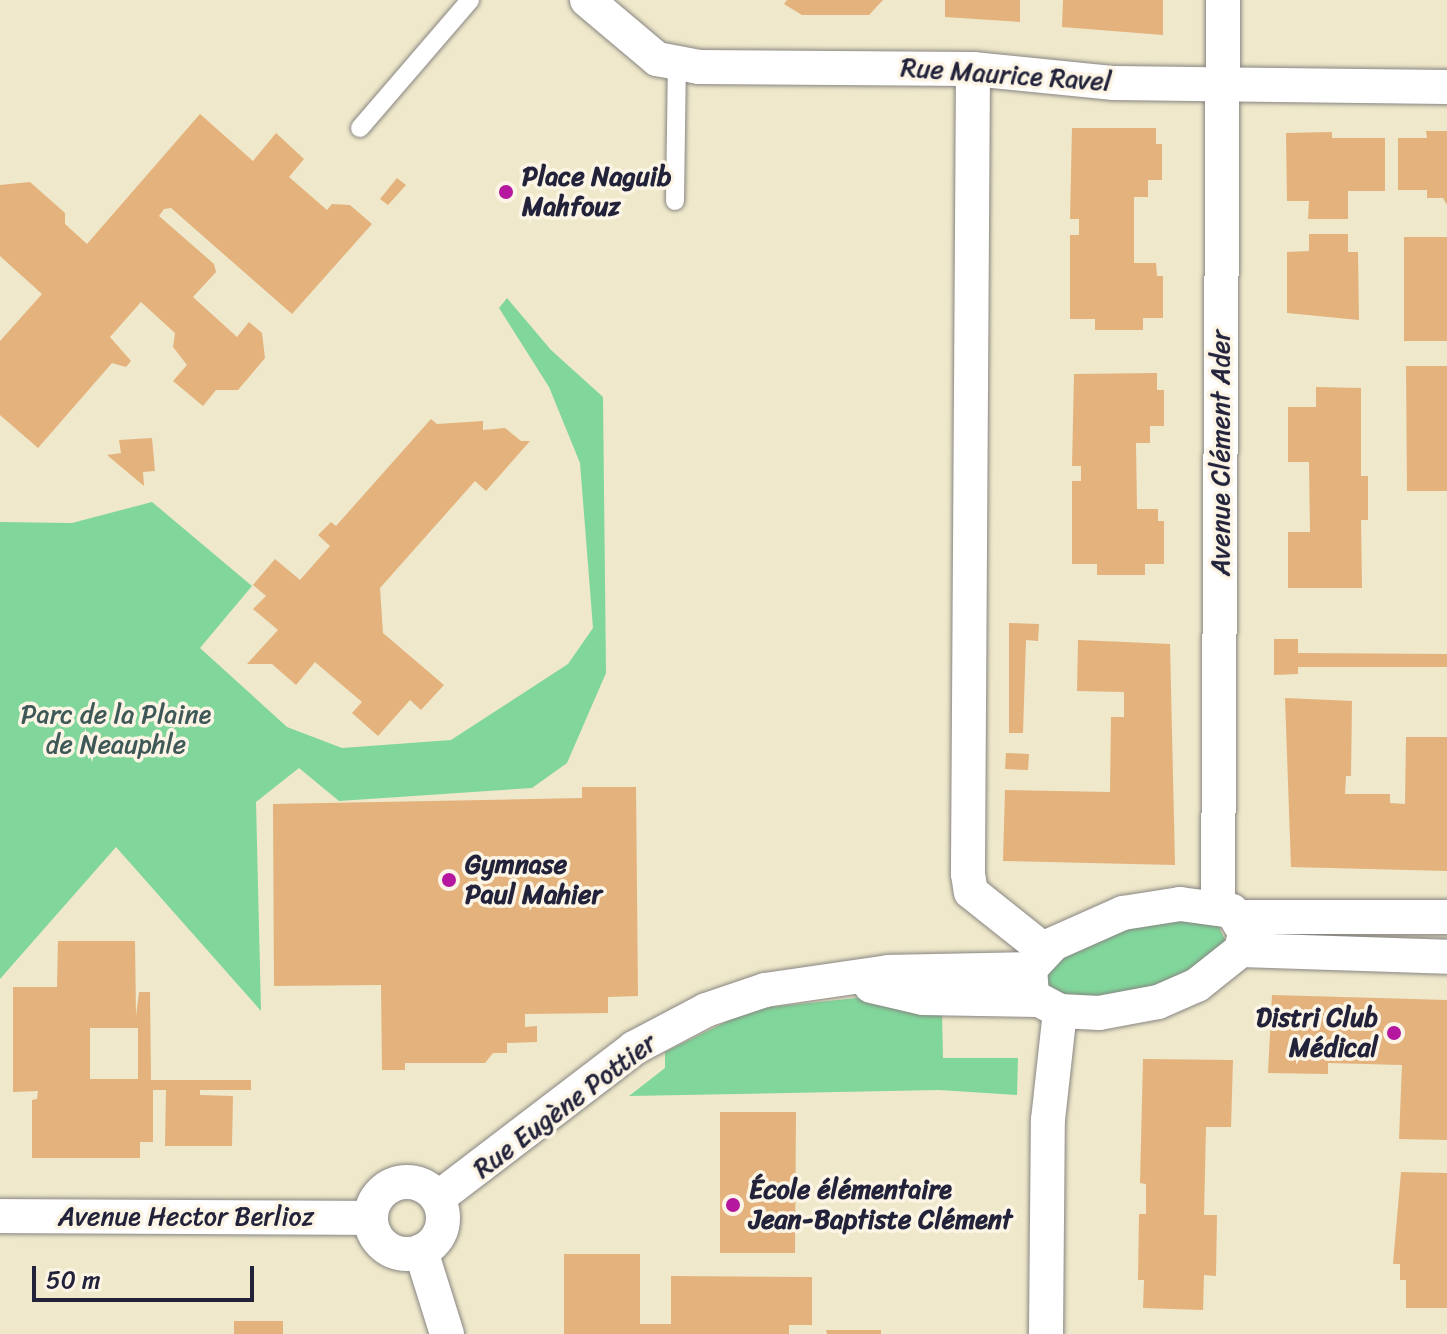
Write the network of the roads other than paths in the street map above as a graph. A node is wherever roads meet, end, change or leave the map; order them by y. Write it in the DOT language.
graph roads {
  1 [pos="470,0"];
  2 [pos="587,0"];
  3 [pos="1223,0"];
  4 [pos="677,64"];
  5 [pos="973,69"];
  6 [pos="1223,86"];
  7 [pos="1447,87"];
  8 [pos="360,128"];
  9 [pos="675,201"];
  10 [pos="1447,917"];
  11 [pos="1236,927"];
  12 [pos="1447,933"];
  13 [pos="1447,957"];
  14 [pos="1043,982"];
  15 [pos="438,1198"];
  16 [pos="0,1216"];
  17 [pos="371,1218"];
  18 [pos="421,1251"];
  19 [pos="447,1334"];
  20 [pos="1046,1334"];
  1 -- 8 [label="lane"];
  2 -- 4 [label="street, Rue Maurice Ravel"];
  3 -- 6 [label="street, Avenue Clément Ader"];
  4 -- 5 [label="street, Rue Maurice Ravel"];
  4 -- 9 [label="lane"];
  5 -- 6 [label="street, Rue Maurice Ravel"];
  5 -- 14 [label="street"];
  6 -- 7 [label="street, Rue Maurice Ravel"];
  6 -- 11 [label="street, Avenue Clément Ader"];
  10 -- 11 [label="street"];
  11 -- 12 [label="lane"];
  11 -- 13 [label="street"];
  11 -- 14 [label="street"];
  11 -- 14 [label="street, Rue Eugène Pottier"];
  14 -- 15 [label="street, Rue Eugène Pottier"];
  14 -- 20 [label="street"];
  15 -- 17 [label="street"];
  15 -- 18 [label="street"];
  16 -- 17 [label="street, Avenue Hector Berlioz"];
  17 -- 18 [label="street"];
  18 -- 19 [label="street"];
}
